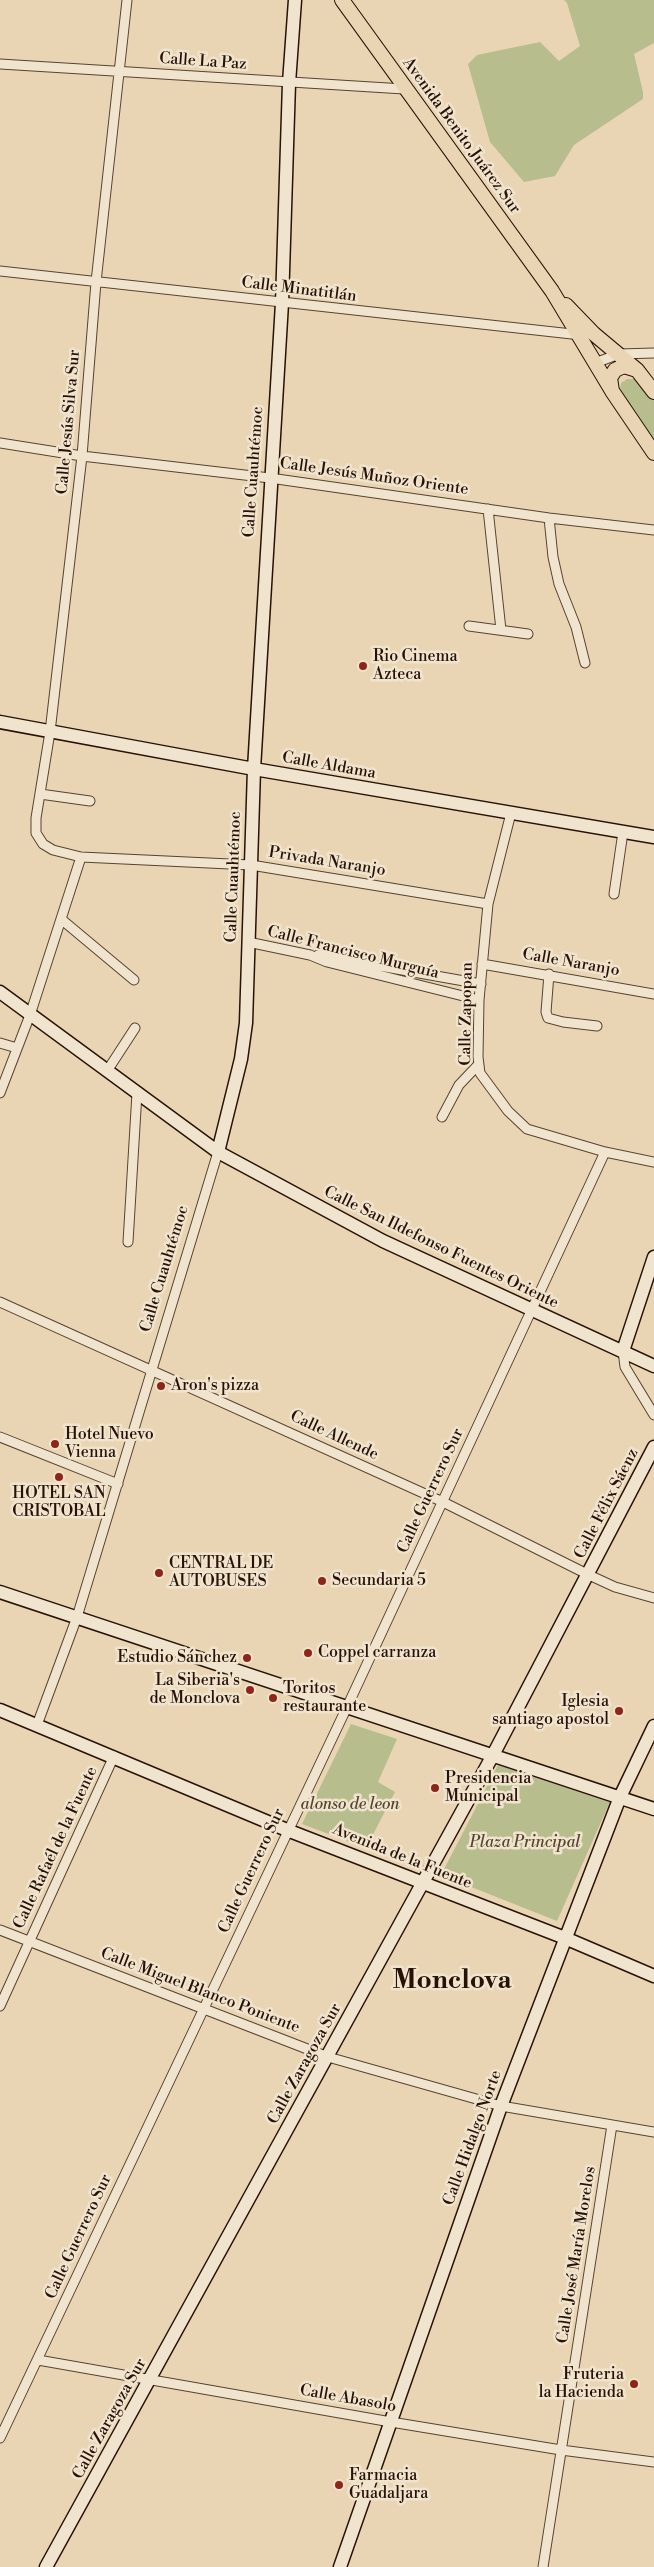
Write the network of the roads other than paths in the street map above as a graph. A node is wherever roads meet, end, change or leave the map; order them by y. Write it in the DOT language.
graph roads {
  1 [pos="126,0"];
  2 [pos="295,0"];
  3 [pos="342,0"];
  4 [pos="0,64"];
  5 [pos="119,70"];
  6 [pos="289,83"];
  7 [pos="404,89"];
  8 [pos="0,270"];
  9 [pos="96,282"];
  10 [pos="552,292"];
  11 [pos="282,303"];
  12 [pos="594,334"];
  13 [pos="577,335"];
  14 [pos="654,353"];
  15 [pos="619,354"];
  16 [pos="595,364"];
  17 [pos="637,370"];
  18 [pos="612,391"];
  19 [pos="654,392"];
  20 [pos="0,443"];
  21 [pos="654,453"];
  22 [pos="82,456"];
  23 [pos="270,478"];
  24 [pos="488,508"];
  25 [pos="549,518"];
  26 [pos="654,530"];
  27 [pos="469,626"];
  28 [pos="501,630"];
  29 [pos="528,634"];
  30 [pos="585,663"];
  31 [pos="0,722"];
  32 [pos="50,732"];
  33 [pos="254,769"];
  34 [pos="40,794"];
  35 [pos="90,801"];
  36 [pos="511,813"];
  37 [pos="623,832"];
  38 [pos="654,838"];
  39 [pos="42,844"];
  40 [pos="82,858"];
  41 [pos="251,865"];
  42 [pos="614,894"];
  43 [pos="488,904"];
  44 [pos="61,919"];
  45 [pos="248,942"];
  46 [pos="310,955"];
  47 [pos="482,964"];
  48 [pos="549,974"];
  49 [pos="134,980"];
  50 [pos="481,984"];
  51 [pos="0,992"];
  52 [pos="654,994"];
  53 [pos="479,1000"];
  54 [pos="30,1016"];
  55 [pos="596,1026"];
  56 [pos="135,1028"];
  57 [pos="0,1043"];
  58 [pos="17,1048"];
  59 [pos="478,1065"];
  60 [pos="107,1071"];
  61 [pos="0,1093"];
  62 [pos="137,1093"];
  63 [pos="442,1118"];
  64 [pos="218,1152"];
  65 [pos="605,1152"];
  66 [pos="654,1162"];
  67 [pos="128,1242"];
  68 [pos="654,1257"];
  69 [pos="0,1302"];
  70 [pos="530,1310"];
  71 [pos="623,1351"];
  72 [pos="654,1366"];
  73 [pos="151,1368"];
  74 [pos="654,1415"];
  75 [pos="0,1437"];
  76 [pos="654,1447"];
  77 [pos="118,1484"];
  78 [pos="443,1502"];
  79 [pos="589,1575"];
  80 [pos="0,1592"];
  81 [pos="654,1598"];
  82 [pos="77,1617"];
  83 [pos="347,1707"];
  84 [pos="0,1710"];
  85 [pos="37,1725"];
  86 [pos="654,1726"];
  87 [pos="493,1755"];
  88 [pos="114,1756"];
  89 [pos="620,1797"];
  90 [pos="654,1809"];
  91 [pos="288,1830"];
  92 [pos="423,1883"];
  93 [pos="0,1930"];
  94 [pos="565,1938"];
  95 [pos="30,1941"];
  96 [pos="654,1976"];
  97 [pos="0,2006"];
  98 [pos="204,2008"];
  99 [pos="328,2057"];
  100 [pos="501,2106"];
  101 [pos="612,2125"];
  102 [pos="654,2132"];
  103 [pos="38,2360"];
  104 [pos="149,2380"];
  105 [pos="391,2422"];
  106 [pos="1,2431"];
  107 [pos="561,2450"];
  108 [pos="654,2462"];
  109 [pos="46,2567"];
  110 [pos="340,2567"];
  111 [pos="543,2567"];
  1 -- 5 [label="street, Calle Jesús Silva Sur"];
  2 -- 6 [label="street, Calle Cuauhtémoc"];
  3 -- 7 [label="main road, Avenida Benito Juárez Sur"];
  4 -- 5 [label="street, Calle La Paz"];
  5 -- 6 [label="street, Calle La Paz"];
  5 -- 9 [label="street, Calle Jesús Silva Sur"];
  6 -- 7 [label="street, Calle La Paz"];
  6 -- 11 [label="street, Calle Cuauhtémoc"];
  7 -- 10 [label="main road, Avenida Benito Juárez Sur"];
  8 -- 9 [label="street, Calle Minatitlán"];
  9 -- 11 [label="street, Calle Minatitlán"];
  9 -- 22 [label="street, Calle Jesús Silva Sur"];
  10 -- 12 [label="main road, Avenida Benito Juárez Sur"];
  10 -- 13 [label="main road, Avenida Benito Juárez Sur"];
  11 -- 13 [label="street, Calle Minatitlán"];
  11 -- 23 [label="street, Calle Cuauhtémoc"];
  12 -- 13 [label="street, Calle Minatitlán"];
  12 -- 15 [label="main road, Avenida Benito Juárez Sur"];
  13 -- 16 [label="main road, Avenida Benito Juárez Sur"];
  14 -- 15 [label="street"];
  15 -- 16 [label="street"];
  15 -- 17 [label="main road, Avenida Benito Juárez Sur"];
  16 -- 18 [label="main road, Avenida Benito Juárez Sur"];
  17 -- 18 [label="main road"];
  17 -- 19 [label="main road, Avenida Benito Juárez Sur"];
  18 -- 21 [label="main road, Avenida Benito Juárez Sur"];
  20 -- 22 [label="street, Calle Jesús Muñoz Oriente"];
  22 -- 23 [label="street, Calle Jesús Muñoz Oriente"];
  22 -- 32 [label="street, Calle Jesús Silva Sur"];
  23 -- 24 [label="street, Calle Jesús Muñoz Oriente"];
  23 -- 33 [label="street, Calle Cuauhtémoc"];
  24 -- 25 [label="street, Calle Jesús Muñoz Oriente"];
  24 -- 28 [label="street"];
  25 -- 26 [label="street, Calle Jesús Muñoz Oriente"];
  25 -- 30 [label="street"];
  27 -- 28 [label="street"];
  28 -- 29 [label="street"];
  31 -- 32 [label="street, Calle Aldama"];
  32 -- 33 [label="street, Calle Aldama"];
  32 -- 34 [label="street, Calle Jesús Silva Sur"];
  33 -- 36 [label="street, Calle Aldama"];
  33 -- 41 [label="street, Calle Cuauhtémoc"];
  34 -- 35 [label="street"];
  34 -- 39 [label="street, Calle Jesús Silva Sur"];
  36 -- 37 [label="street, Calle Aldama"];
  36 -- 43 [label="street, Calle Zapopan"];
  37 -- 38 [label="street, Calle Aldama"];
  37 -- 42 [label="street"];
  39 -- 40 [label="street, Privada Naranjo"];
  40 -- 41 [label="street, Privada Naranjo"];
  40 -- 44 [label="street"];
  41 -- 43 [label="street, Privada Naranjo"];
  41 -- 45 [label="street, Calle Cuauhtémoc"];
  43 -- 47 [label="street, Calle Zapopan"];
  44 -- 49 [label="street"];
  44 -- 54 [label="street"];
  45 -- 46 [label="street, Calle Francisco Murguía"];
  45 -- 64 [label="street, Calle Cuauhtémoc"];
  46 -- 50 [label="street"];
  46 -- 53 [label="street, Calle Francisco Murguía"];
  47 -- 48 [label="street, Calle Naranjo"];
  47 -- 50 [label="street, Calle Zapopan"];
  48 -- 52 [label="street, Calle Naranjo"];
  48 -- 55 [label="street"];
  50 -- 53 [label="street, Calle Zapopan"];
  51 -- 54 [label="street, Calle San Ildefonso Fuentes Oriente"];
  53 -- 59 [label="street, Calle Zapopan"];
  54 -- 58 [label="street"];
  54 -- 60 [label="street, Calle San Ildefonso Fuentes Oriente"];
  56 -- 60 [label="street"];
  57 -- 58 [label="street"];
  58 -- 61 [label="street"];
  59 -- 63 [label="street"];
  59 -- 65 [label="street, Calle Zapopan"];
  60 -- 62 [label="street, Calle San Ildefonso Fuentes Oriente"];
  62 -- 64 [label="street, Calle San Ildefonso Fuentes Oriente"];
  62 -- 67 [label="street"];
  64 -- 70 [label="street, Calle San Ildefonso Fuentes Oriente"];
  64 -- 73 [label="street, Calle Cuauhtémoc"];
  65 -- 66 [label="street, Calle Zapopan"];
  65 -- 70 [label="street, Calle Guerrero Sur"];
  68 -- 71 [label="street"];
  69 -- 73 [label="street, Calle Allende"];
  70 -- 71 [label="street, Calle San Ildefonso Fuentes Oriente"];
  70 -- 78 [label="street, Calle Guerrero Sur"];
  71 -- 72 [label="street, Calle San Ildefonso Fuentes Oriente"];
  71 -- 74 [label="street"];
  73 -- 77 [label="street, Calle Cuauhtémoc"];
  73 -- 78 [label="street, Calle Allende"];
  75 -- 77 [label="street"];
  76 -- 79 [label="street, Calle Félix Sáenz"];
  77 -- 82 [label="street, Calle Cuauhtémoc"];
  78 -- 79 [label="street, Calle Allende"];
  78 -- 83 [label="street, Calle Guerrero Sur"];
  79 -- 81 [label="street, Calle Allende"];
  79 -- 87 [label="street, Calle Zaragoza Sur"];
  80 -- 82 [label="street"];
  82 -- 83 [label="street"];
  82 -- 85 [label="street, Calle Cuauhtémoc"];
  83 -- 87 [label="street"];
  83 -- 91 [label="street, Calle Guerrero Sur"];
  84 -- 85 [label="street, Avenida de la Fuente"];
  85 -- 88 [label="street, Avenida de la Fuente"];
  86 -- 89 [label="street, Calle Hidalgo Norte"];
  87 -- 89 [label="street"];
  87 -- 92 [label="street, Calle Zaragoza Sur"];
  88 -- 91 [label="street, Avenida de la Fuente"];
  88 -- 95 [label="street, Calle Rafaél de la Fuente"];
  89 -- 90 [label="street"];
  89 -- 94 [label="street, Calle Hidalgo Norte"];
  91 -- 92 [label="street, Avenida de la Fuente"];
  91 -- 98 [label="street, Calle Guerrero Sur"];
  92 -- 94 [label="street, Avenida de la Fuente"];
  92 -- 99 [label="street, Calle Zaragoza Sur"];
  93 -- 95 [label="street, Calle Miguel Blanco Poniente"];
  94 -- 96 [label="street, Avenida de la Fuente"];
  94 -- 100 [label="street, Calle Hidalgo Norte"];
  95 -- 97 [label="street, Calle Rafaél de la Fuente"];
  95 -- 98 [label="street, Calle Miguel Blanco Poniente"];
  98 -- 99 [label="street, Calle Miguel Blanco Poniente"];
  98 -- 103 [label="street, Calle Guerrero Sur"];
  99 -- 100 [label="street, Calle Miguel Blanco Poniente"];
  99 -- 104 [label="street, Calle Zaragoza Sur"];
  100 -- 101 [label="street, Calle Miguel Blanco Poniente"];
  100 -- 105 [label="street, Calle Hidalgo Norte"];
  101 -- 102 [label="street, Calle Miguel Blanco Poniente"];
  101 -- 107 [label="street, Calle José María Morelos"];
  103 -- 104 [label="street, Calle Abasolo"];
  103 -- 106 [label="street, Calle Guerrero Sur"];
  104 -- 105 [label="street, Calle Abasolo"];
  104 -- 109 [label="street, Calle Zaragoza Sur"];
  105 -- 107 [label="street, Calle Abasolo"];
  105 -- 110 [label="street, Calle Hidalgo Norte"];
  107 -- 108 [label="street, Calle Abasolo"];
  107 -- 111 [label="street, Calle José María Morelos"];
}
